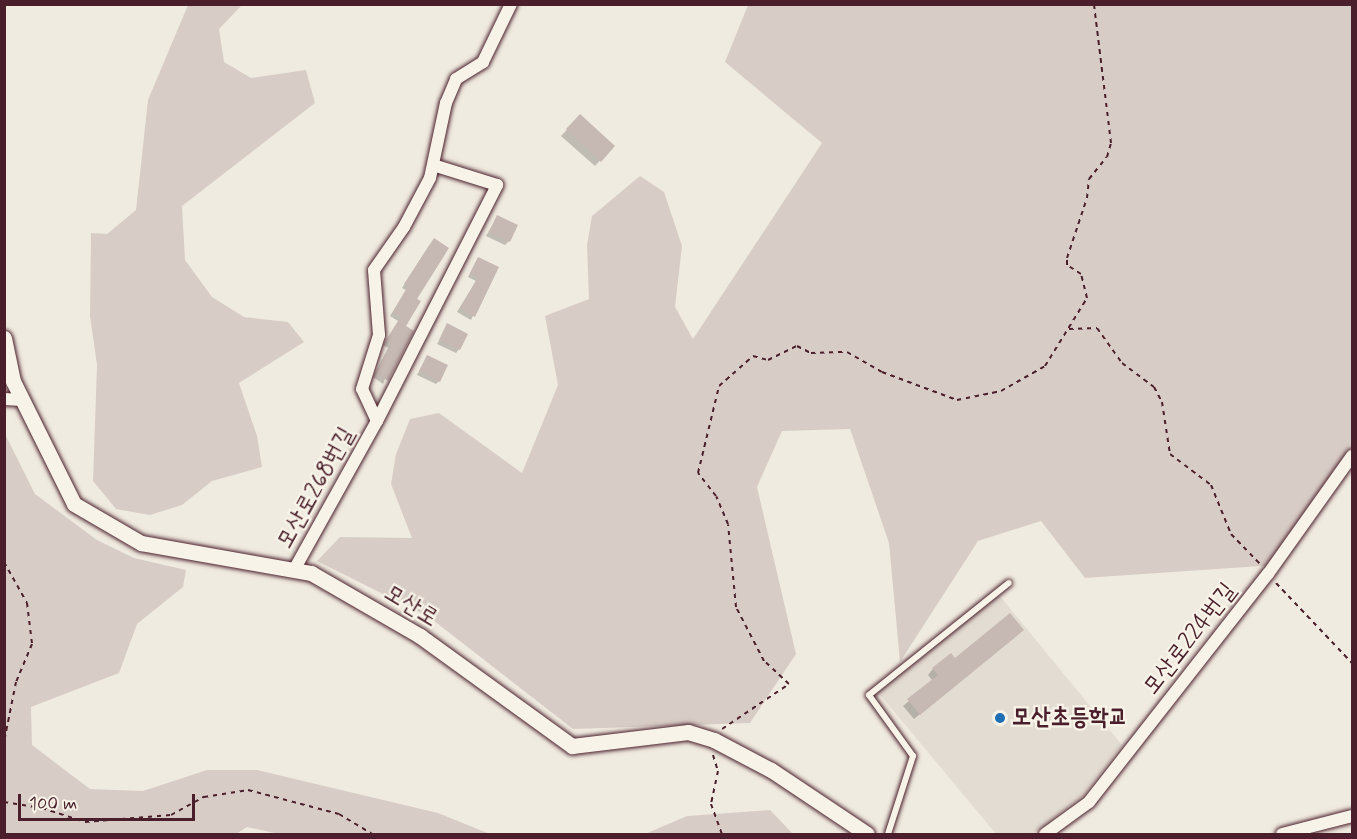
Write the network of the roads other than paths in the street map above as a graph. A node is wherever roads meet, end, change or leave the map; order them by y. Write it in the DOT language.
graph roads {
  1 [pos="511,4"];
  2 [pos="433,165"];
  3 [pos="4,338"];
  4 [pos="4,399"];
  5 [pos="22,400"];
  6 [pos="377,421"];
  7 [pos="1353,456"];
  8 [pos="294,570"];
  9 [pos="1009,583"];
  10 [pos="1353,816"];
  11 [pos="867,834"];
  12 [pos="888,834"];
  13 [pos="1045,834"];
  14 [pos="1282,834"];
  1 -- 2 [label="street, 모산로268번길"];
  2 -- 6 [label="street, 모산로268번길"];
  2 -- 6 [label="street"];
  3 -- 5 [label="street, 모산로"];
  4 -- 5 [label="street"];
  5 -- 8 [label="street, 모산로"];
  6 -- 8 [label="street, 모산로268번길"];
  7 -- 13 [label="street, 모산로224번길"];
  8 -- 11 [label="street, 모산로"];
  9 -- 12 [label="lane"];
  10 -- 14 [label="street"];
}
